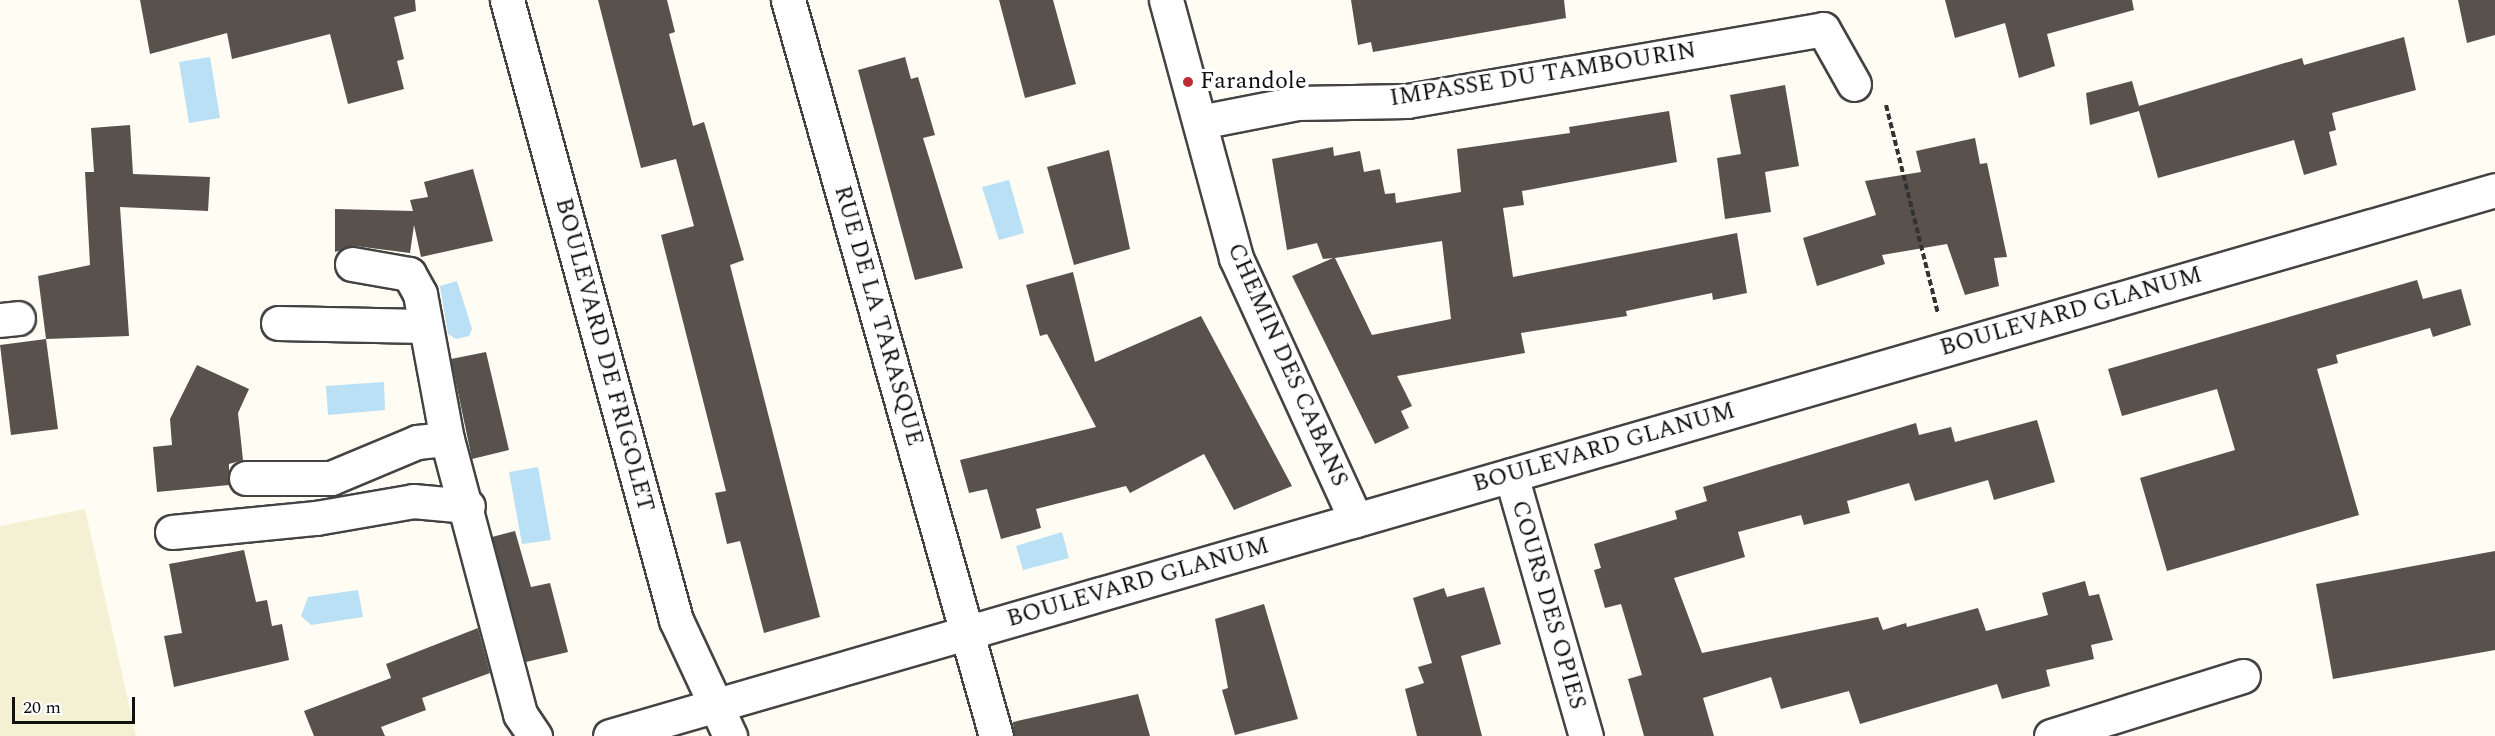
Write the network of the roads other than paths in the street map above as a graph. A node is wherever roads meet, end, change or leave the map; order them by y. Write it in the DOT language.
graph roads {
  1 [pos="507,0"];
  2 [pos="788,0"];
  3 [pos="1166,0"];
  4 [pos="1854,84"];
  5 [pos="1200,122"];
  6 [pos="2495,190"];
  7 [pos="351,264"];
  8 [pos="278,323"];
  9 [pos="424,326"];
  10 [pos="447,439"];
  11 [pos="1511,475"];
  12 [pos="246,478"];
  13 [pos="468,506"];
  14 [pos="1356,520"];
  15 [pos="172,532"];
  16 [pos="968,632"];
  17 [pos="2243,676"];
  18 [pos="714,706"];
  19 [pos="535,736"];
  20 [pos="610,736"];
  21 [pos="730,736"];
  22 [pos="996,736"];
  23 [pos="1586,736"];
  24 [pos="2051,736"];
  1 -- 18 [label="street, BOULEVARD DE FRIGOLET"];
  2 -- 16 [label="street, RUE DE LA TARASQUE"];
  3 -- 5 [label="street, CHEMIN DES CABANS"];
  4 -- 5 [label="street, IMPASSE DU TAMBOURIN"];
  5 -- 14 [label="street, CHEMIN DES CABANS"];
  6 -- 11 [label="street, BOULEVARD GLANUM"];
  7 -- 9 [label="street"];
  8 -- 9 [label="street"];
  9 -- 10 [label="street"];
  10 -- 12 [label="street"];
  10 -- 13 [label="street"];
  11 -- 14 [label="street, BOULEVARD GLANUM"];
  11 -- 23 [label="street, COURS DES OPIES"];
  13 -- 15 [label="street"];
  13 -- 19 [label="street"];
  14 -- 16 [label="street, BOULEVARD GLANUM"];
  16 -- 18 [label="street, BOULEVARD GLANUM"];
  16 -- 22 [label="street, RUE DE LA TARASQUE"];
  17 -- 24 [label="street"];
  18 -- 20 [label="street, BOULEVARD GLANUM"];
  18 -- 21 [label="street, BOULEVARD DE FRIGOLET"];
}
